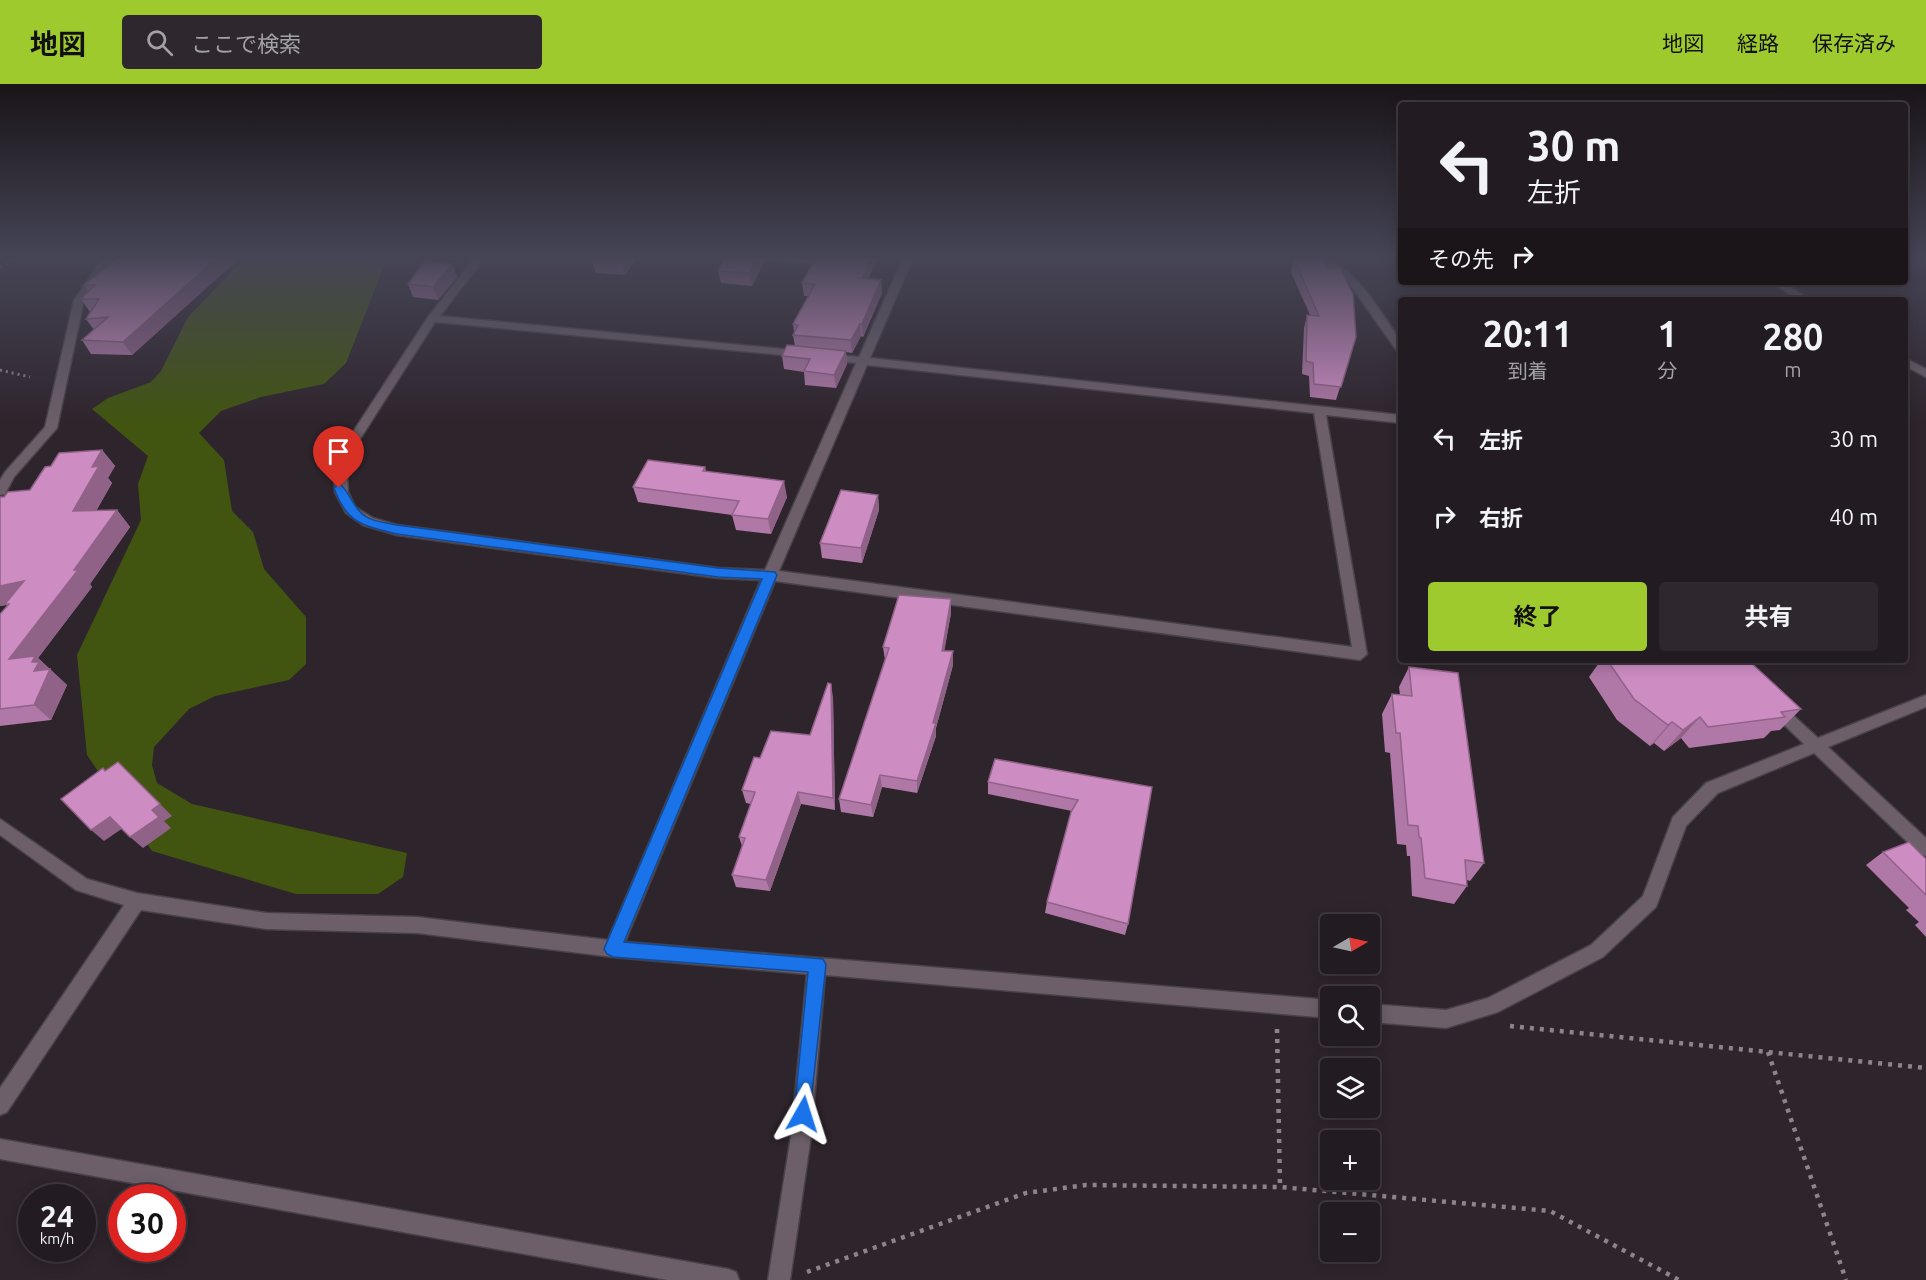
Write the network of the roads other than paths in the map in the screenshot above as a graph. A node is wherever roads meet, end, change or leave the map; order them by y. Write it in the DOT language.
graph roads {
  1 [pos="76,312"];
  2 [pos="439,312"];
  3 [pos="884,312"];
  4 [pos="1375,312"];
  5 [pos="434,319"];
  6 [pos="1398,345"];
  7 [pos="863,360"];
  8 [pos="1908,363"];
  9 [pos="1926,374"];
  10 [pos="1319,410"];
  11 [pos="1398,419"];
  12 [pos="0,491"];
  13 [pos="770,575"];
  14 [pos="1767,699"];
  15 [pos="1926,701"];
  16 [pos="1816,746"];
  17 [pos="0,826"];
  18 [pos="1926,849"];
  19 [pos="137,902"];
  20 [pos="613,949"];
  21 [pos="817,965"];
  22 [pos="1320,1008"];
  23 [pos="1380,1014"];
  24 [pos="0,1105"];
  25 [pos="0,1149"];
  26 [pos="787,1278"];
  27 [pos="728,1280"];
  1 -- 12 [label="street"];
  2 -- 5 [label="street"];
  3 -- 7 [label="street"];
  4 -- 6 [label="street"];
  5 -- 7 [label="street"];
  5 -- 13 [label="street"];
  7 -- 10 [label="street"];
  7 -- 13 [label="street"];
  8 -- 9 [label="street"];
  10 -- 11 [label="street"];
  10 -- 13 [label="street"];
  13 -- 20 [label="street"];
  14 -- 16 [label="street"];
  15 -- 16 [label="street"];
  16 -- 18 [label="street"];
  16 -- 23 [label="street"];
  17 -- 19 [label="street"];
  19 -- 20 [label="street"];
  19 -- 24 [label="street"];
  20 -- 21 [label="street"];
  21 -- 22 [label="street"];
  21 -- 26 [label="street"];
  25 -- 27 [label="street"];
}
